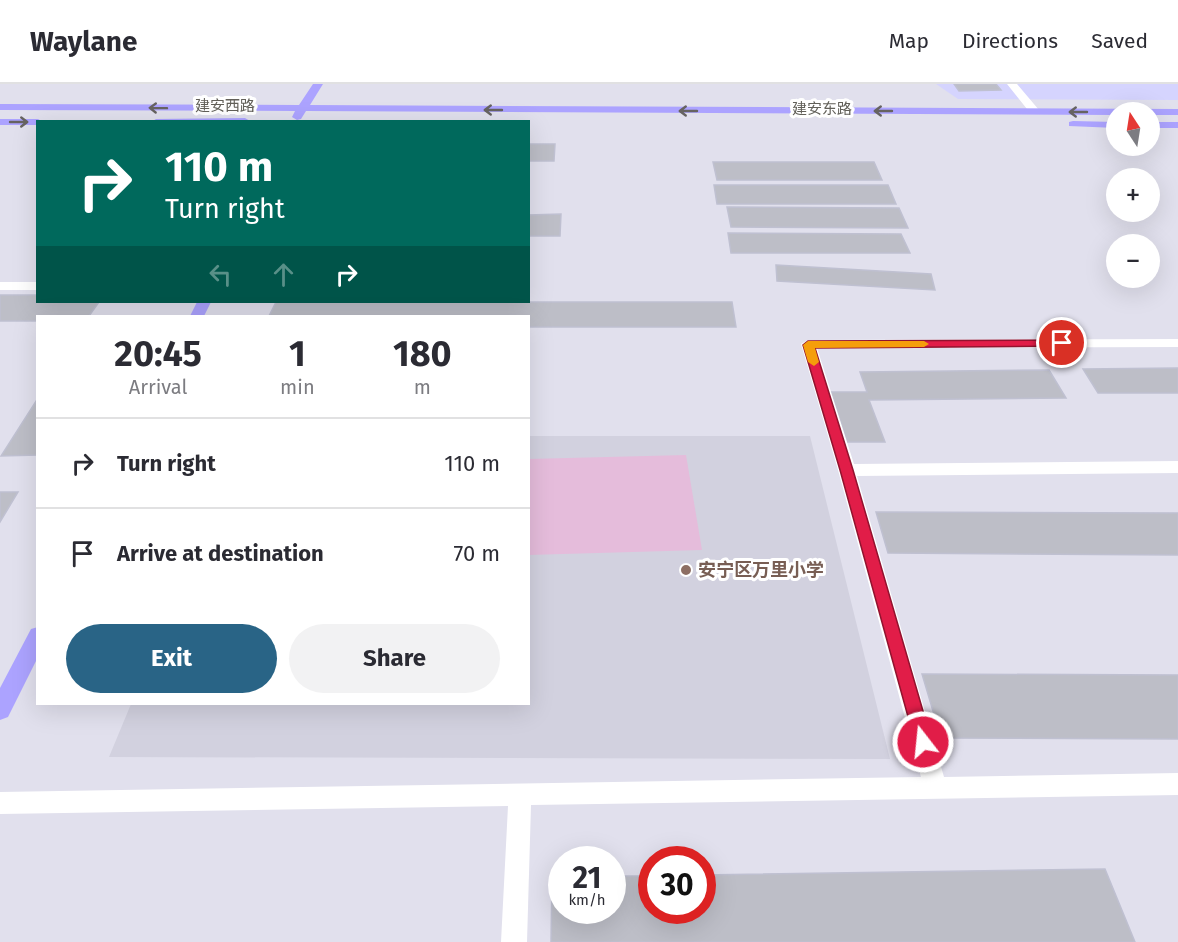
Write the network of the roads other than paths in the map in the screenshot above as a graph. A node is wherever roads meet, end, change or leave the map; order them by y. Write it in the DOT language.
graph roads {
  1 [pos="318,84"];
  2 [pos="1012,84"];
  3 [pos="0,107"];
  4 [pos="301,110"];
  5 [pos="1035,112"];
  6 [pos="1178,112"];
  7 [pos="295,120"];
  8 [pos="0,122"];
  9 [pos="36,122"];
  10 [pos="1057,124"];
  11 [pos="1106,125"];
  12 [pos="1160,125"];
  13 [pos="1178,125"];
  14 [pos="0,286"];
  15 [pos="36,286"];
  16 [pos="1178,343"];
  17 [pos="1178,467"];
  18 [pos="847,470"];
  19 [pos="36,639"];
  20 [pos="0,710"];
  21 [pos="1178,784"];
  22 [pos="936,788"];
  23 [pos="520,794"];
  24 [pos="0,803"];
  25 [pos="514,942"];
  1 -- 4 [label="main road"];
  2 -- 5 [label="street"];
  4 -- 3 [label="main road, 建安西路, one-way"];
  5 -- 4 [label="main road, 建安东路, one-way"];
  4 -- 7 [label="main road"];
  6 -- 5 [label="main road, 建安东路, one-way"];
  8 -- 9 [label="main road, one-way"];
  10 -- 11 [label="main road"];
  12 -- 13 [label="main road"];
  14 -- 15 [label="street"];
  16 -- 18 [label="street"];
  17 -- 18 [label="street"];
  18 -- 22 [label="street"];
  19 -- 20 [label="main road"];
  21 -- 22 [label="street"];
  22 -- 23 [label="street"];
  23 -- 24 [label="street"];
  23 -- 25 [label="street"];
}
